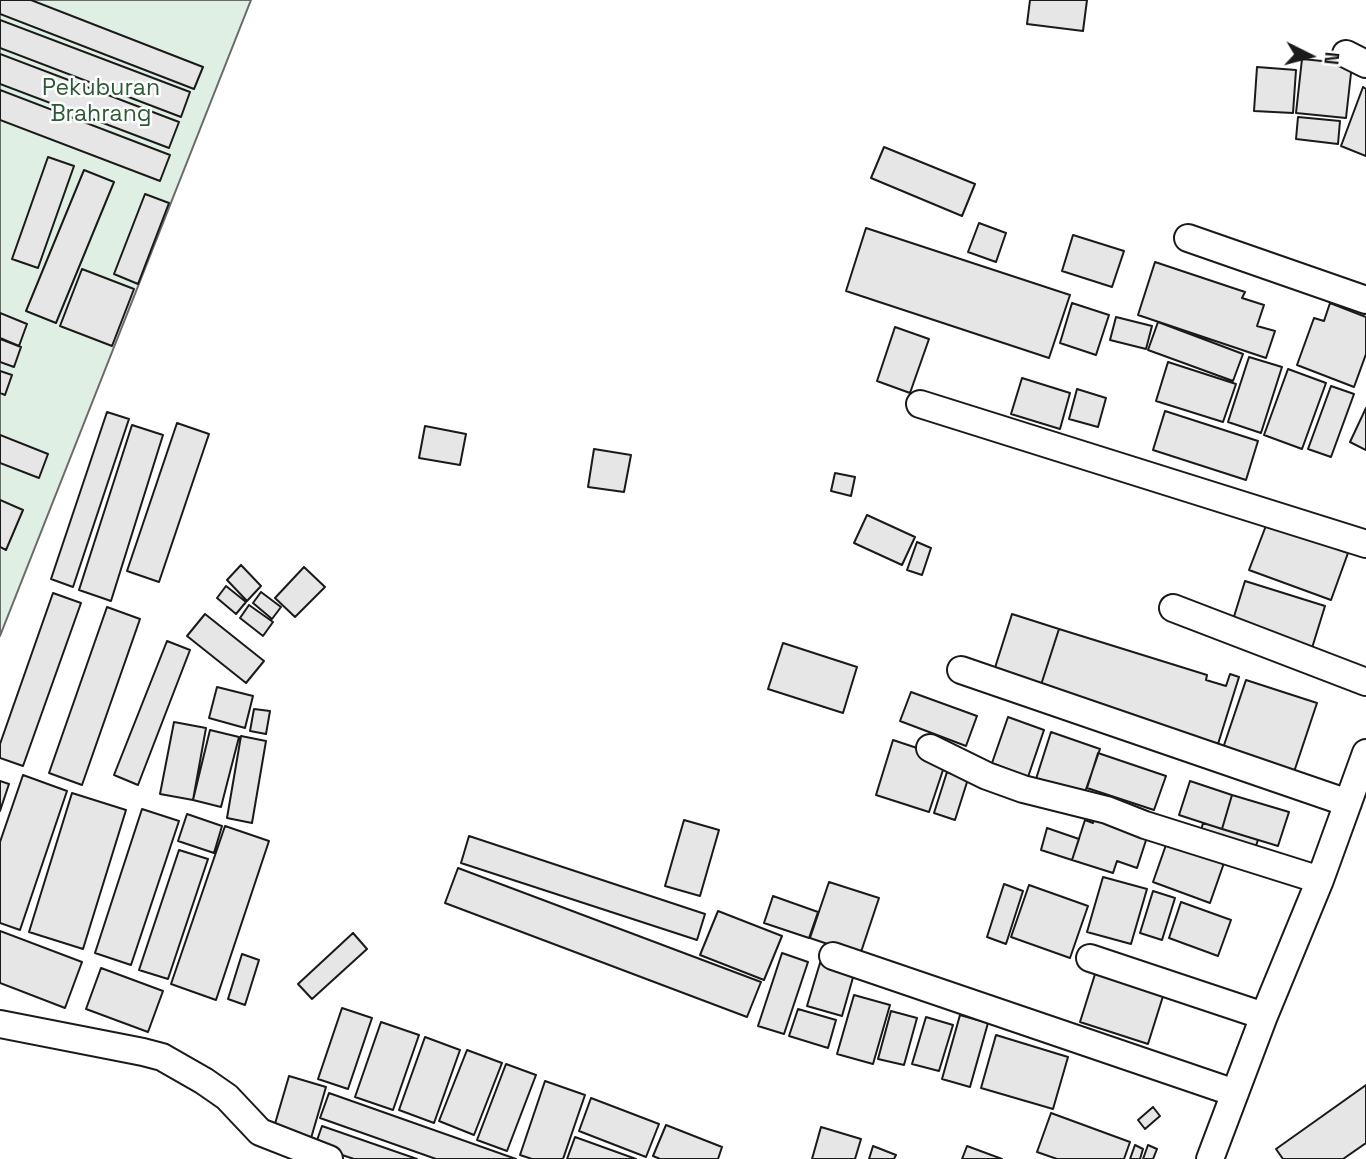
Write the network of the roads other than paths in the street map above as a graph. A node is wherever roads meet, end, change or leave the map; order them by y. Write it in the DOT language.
graph roads {
  1 [pos="1188,238"];
  2 [pos="1366,300"];
  3 [pos="920,404"];
  4 [pos="1366,544"];
  5 [pos="1173,608"];
  6 [pos="961,670"];
  7 [pos="1366,682"];
  8 [pos="930,748"];
  9 [pos="1366,753"];
  10 [pos="1348,803"];
  11 [pos="1320,880"];
  12 [pos="833,956"];
  13 [pos="1090,958"];
  14 [pos="1264,1016"];
  15 [pos="0,1024"];
  16 [pos="1235,1093"];
  17 [pos="330,1159"];
  18 [pos="1210,1159"];
  1 -- 2 [label="street"];
  3 -- 4 [label="street"];
  5 -- 7 [label="street"];
  6 -- 10 [label="street"];
  8 -- 11 [label="street"];
  9 -- 10 [label="street"];
  10 -- 11 [label="street"];
  11 -- 14 [label="street"];
  12 -- 16 [label="street"];
  13 -- 14 [label="street"];
  14 -- 16 [label="street"];
  15 -- 17 [label="street"];
  16 -- 18 [label="street"];
}
